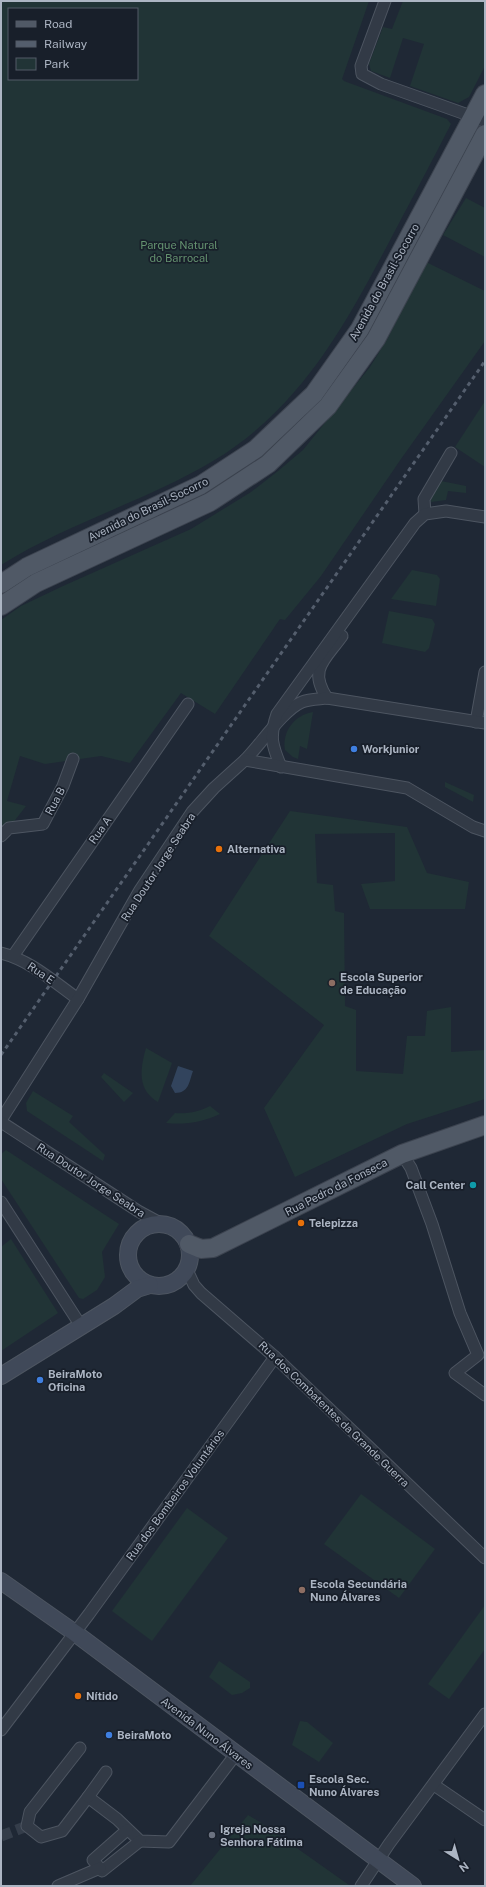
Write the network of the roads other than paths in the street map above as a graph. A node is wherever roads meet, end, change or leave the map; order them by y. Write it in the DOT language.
graph roads {
  1 [pos="385,1"];
  2 [pos="485,94"];
  3 [pos="479,119"];
  4 [pos="485,134"];
  5 [pos="452,454"];
  6 [pos="425,514"];
  7 [pos="485,517"];
  8 [pos="1,584"];
  9 [pos="1,606"];
  10 [pos="345,620"];
  11 [pos="485,672"];
  12 [pos="327,698"];
  13 [pos="188,704"];
  14 [pos="481,723"];
  15 [pos="272,730"];
  16 [pos="73,759"];
  17 [pos="245,760"];
  18 [pos="281,767"];
  19 [pos="5,828"];
  20 [pos="485,831"];
  21 [pos="1,836"];
  22 [pos="1,953"];
  23 [pos="13,956"];
  24 [pos="78,999"];
  25 [pos="1,1121"];
  26 [pos="485,1125"];
  27 [pos="402,1154"];
  28 [pos="1,1202"];
  29 [pos="162,1224"];
  30 [pos="189,1244"];
  31 [pos="129,1264"];
  32 [pos="187,1270"];
  33 [pos="150,1285"];
  34 [pos="120,1300"];
  35 [pos="81,1326"];
  36 [pos="275,1357"];
  37 [pos="482,1357"];
  38 [pos="1,1376"];
  39 [pos="485,1395"];
  40 [pos="485,1558"];
  41 [pos="1,1581"];
  42 [pos="75,1633"];
  43 [pos="485,1714"];
  44 [pos="1,1730"];
  45 [pos="80,1748"];
  46 [pos="236,1754"];
  47 [pos="106,1772"];
  48 [pos="434,1785"];
  49 [pos="88,1797"];
  50 [pos="485,1820"];
  51 [pos="127,1830"];
  52 [pos="140,1841"];
  53 [pos="378,1859"];
  54 [pos="100,1868"];
  55 [pos="58,1886"];
  56 [pos="361,1886"];
  57 [pos="413,1886"];
  1 -- 3 [label="street"];
  2 -- 3 [label="main road, Avenida do Brasil-Socorro"];
  3 -- 8 [label="main road, Avenida do Brasil-Socorro"];
  4 -- 9 [label="main road, Avenida do Brasil-Socorro"];
  5 -- 6 [label="street"];
  6 -- 7 [label="street"];
  6 -- 10 [label="street"];
  10 -- 12 [label="street"];
  10 -- 15 [label="street"];
  11 -- 14 [label="street"];
  12 -- 14 [label="street"];
  12 -- 15 [label="street"];
  13 -- 23 [label="street, Rua A"];
  15 -- 17 [label="street, Rua Doutor Jorge Seabra"];
  15 -- 18 [label="street"];
  16 -- 19 [label="street, Rua B"];
  17 -- 18 [label="street"];
  17 -- 24 [label="street, Rua Doutor Jorge Seabra"];
  18 -- 20 [label="street"];
  19 -- 21 [label="street, Rua B"];
  22 -- 23 [label="street, Rua E"];
  23 -- 24 [label="street, Rua E"];
  24 -- 25 [label="street, Rua Doutor Jorge Seabra"];
  25 -- 29 [label="street, Rua Doutor Jorge Seabra"];
  26 -- 27 [label="main road, Rua Pedro da Fonseca"];
  27 -- 30 [label="main road, Rua Pedro da Fonseca"];
  27 -- 37 [label="street"];
  28 -- 35 [label="street"];
  29 -- 30 [label="main road"];
  29 -- 31 [label="main road"];
  30 -- 32 [label="main road"];
  31 -- 33 [label="main road"];
  31 -- 34 [label="main road"];
  32 -- 33 [label="main road"];
  32 -- 36 [label="street, Rua dos Combatentes da Grande Guerra"];
  33 -- 34 [label="main road"];
  34 -- 35 [label="main road"];
  35 -- 38 [label="main road"];
  36 -- 40 [label="street, Rua dos Combatentes da Grande Guerra"];
  36 -- 42 [label="street, Rua dos Bombeiros Voluntários"];
  37 -- 39 [label="street"];
  41 -- 42 [label="main road, Avenida Nuno Álvares"];
  42 -- 44 [label="street, Rua dos Bombeiros Voluntários"];
  42 -- 46 [label="main road, Avenida Nuno Álvares"];
  43 -- 48 [label="street"];
  45 -- 49 [label="street"];
  46 -- 52 [label="street"];
  46 -- 53 [label="main road, Avenida Nuno Álvares"];
  47 -- 49 [label="street"];
  48 -- 50 [label="street"];
  48 -- 53 [label="street"];
  49 -- 51 [label="street"];
  51 -- 52 [label="street"];
  51 -- 54 [label="street"];
  52 -- 54 [label="street"];
  53 -- 56 [label="street"];
  53 -- 57 [label="main road, Avenida Nuno Álvares"];
  54 -- 55 [label="street"];
}
